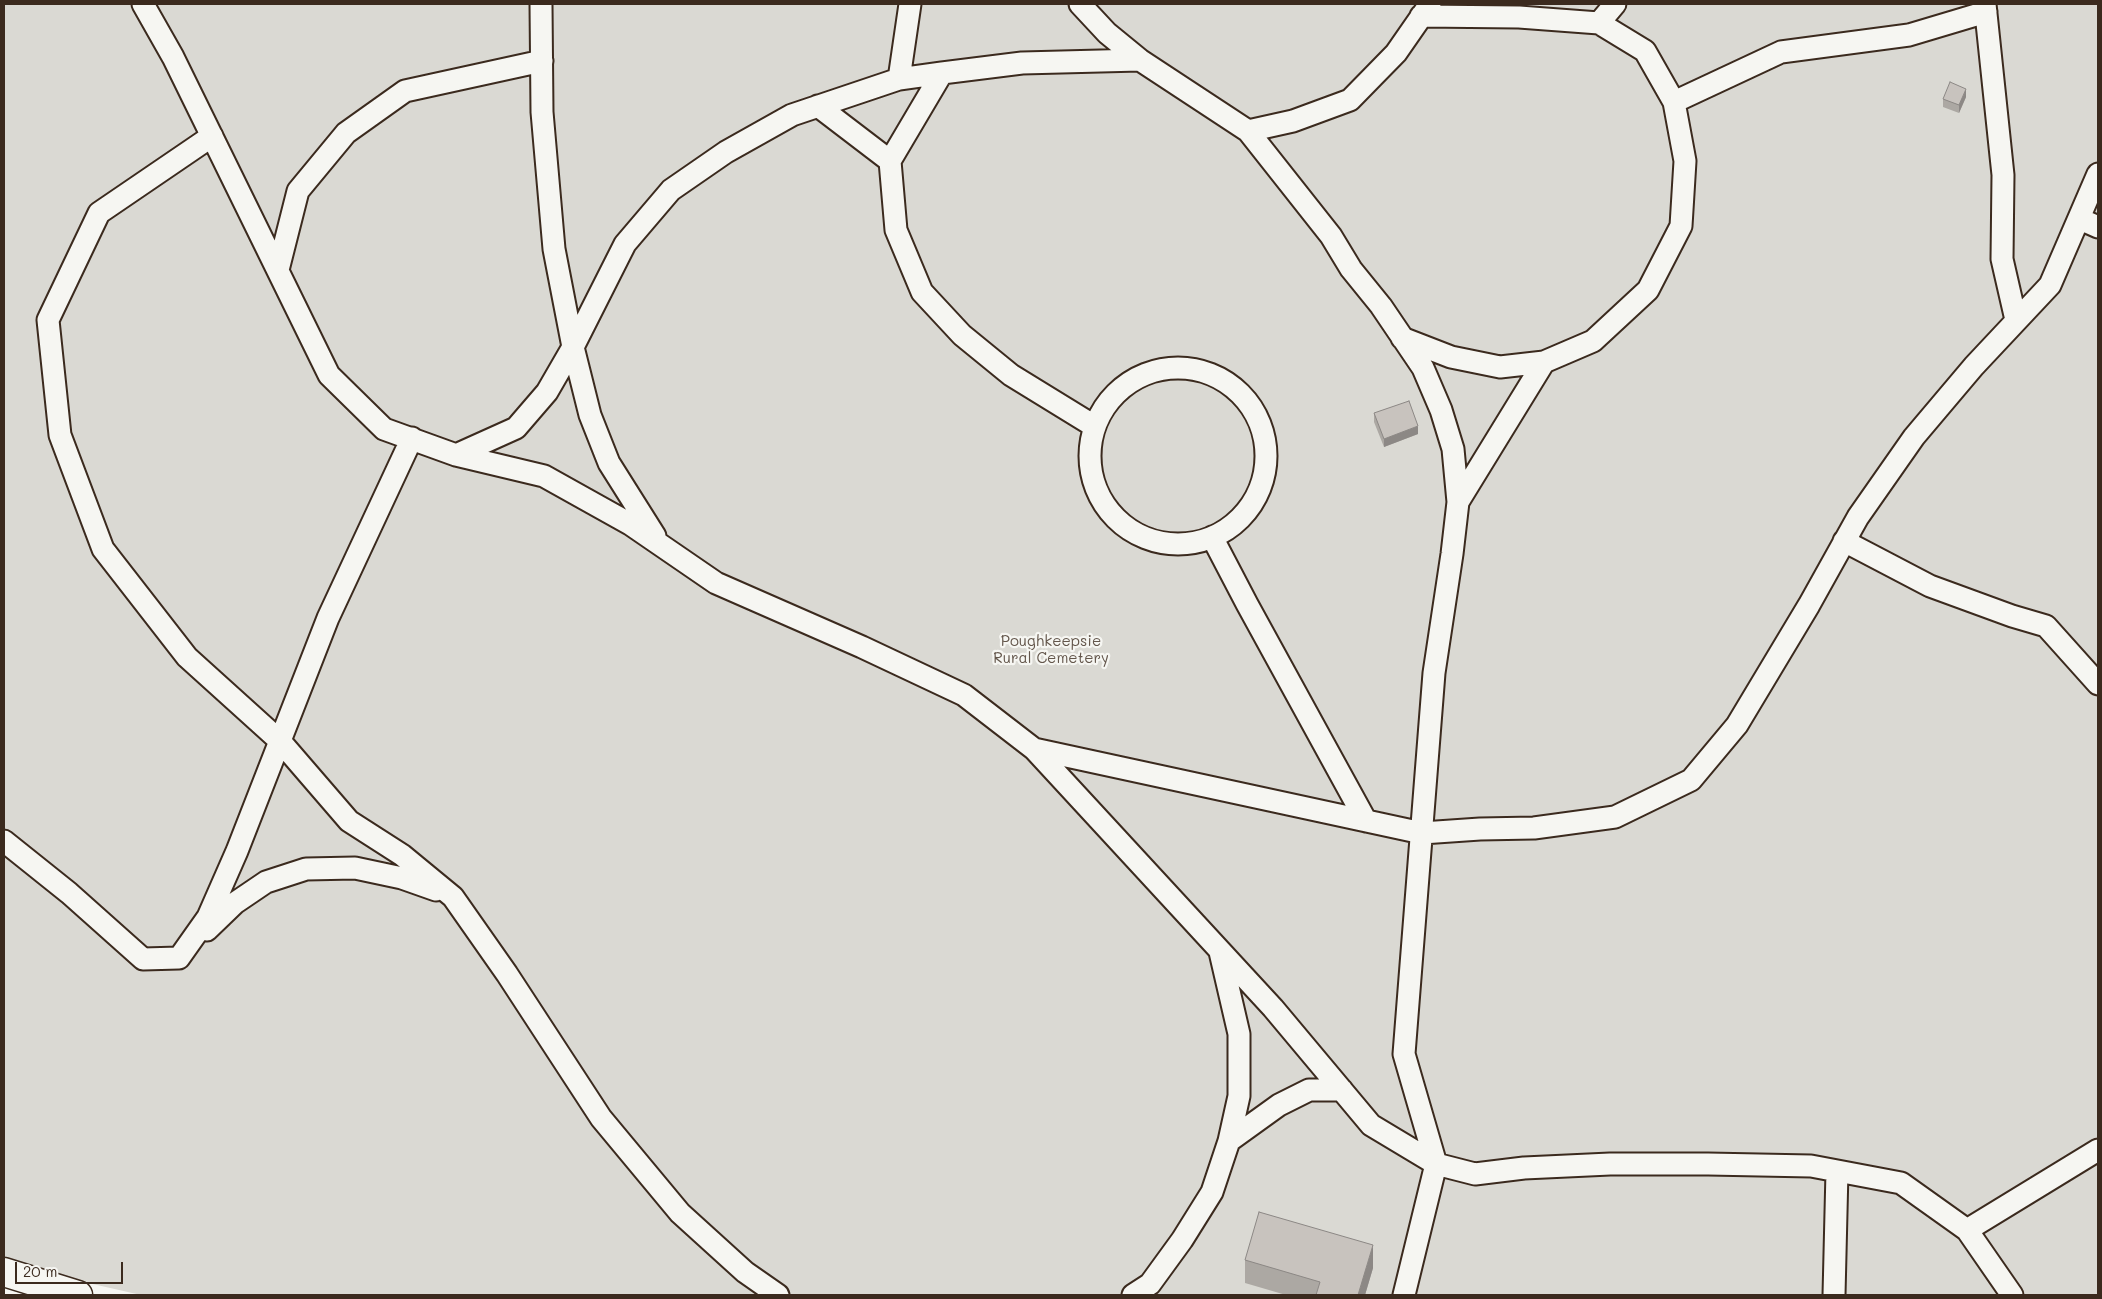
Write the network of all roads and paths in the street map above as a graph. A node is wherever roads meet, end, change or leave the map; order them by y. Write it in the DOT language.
graph roads {
  1 [pos="143,4"];
  2 [pos="541,4"];
  3 [pos="910,4"];
  4 [pos="1080,4"];
  5 [pos="1615,4"];
  6 [pos="1986,8"];
  7 [pos="1426,10"];
  8 [pos="1600,23"];
  9 [pos="1140,60"];
  10 [pos="542,61"];
  11 [pos="942,73"];
  12 [pos="899,79"];
  13 [pos="1674,102"];
  14 [pos="818,106"];
  15 [pos="1248,131"];
  16 [pos="212,136"];
  17 [pos="890,161"];
  18 [pos="2098,174"];
  19 [pos="2089,223"];
  20 [pos="278,270"];
  21 [pos="2016,320"];
  22 [pos="1402,338"];
  23 [pos="573,347"];
  24 [pos="1544,362"];
  25 [pos="1094,426"];
  26 [pos="412,438"];
  27 [pos="456,455"];
  28 [pos="1458,502"];
  29 [pos="1212,537"];
  30 [pos="1844,541"];
  31 [pos="662,546"];
  32 [pos="2098,684"];
  33 [pos="280,741"];
  34 [pos="1034,749"];
  35 [pos="1366,821"];
  36 [pos="1422,833"];
  37 [pos="4,841"];
  38 [pos="453,897"];
  39 [pos="1220,950"];
  40 [pos="179,958"];
  41 [pos="1342,1090"];
  42 [pos="1229,1140"];
  43 [pos="2098,1150"];
  44 [pos="1436,1164"];
  45 [pos="1837,1171"];
  46 [pos="1966,1230"];
  47 [pos="4,1272"];
  48 [pos="78,1295"];
  49 [pos="778,1295"];
  50 [pos="1133,1295"];
  51 [pos="1404,1295"];
  52 [pos="1834,1295"];
  53 [pos="2012,1295"];
  1 -- 16 [label="lane"];
  2 -- 10 [label="lane"];
  3 -- 12 [label="lane"];
  4 -- 9 [label="lane"];
  5 -- 8 [label="lane"];
  6 -- 13 [label="lane"];
  6 -- 21 [label="lane"];
  7 -- 8 [label="lane"];
  7 -- 15 [label="lane"];
  8 -- 13 [label="lane"];
  9 -- 11 [label="lane"];
  9 -- 15 [label="lane"];
  10 -- 20 [label="lane"];
  10 -- 23 [label="lane"];
  11 -- 12 [label="lane"];
  11 -- 17 [label="lane"];
  12 -- 14 [label="lane"];
  13 -- 24 [label="lane"];
  14 -- 17 [label="lane"];
  14 -- 23 [label="lane"];
  15 -- 22 [label="lane"];
  16 -- 20 [label="lane"];
  16 -- 33 [label="lane"];
  17 -- 25 [label="lane"];
  18 -- 19 [label="lane"];
  19 -- 21 [label="lane"];
  20 -- 26 [label="lane"];
  21 -- 30 [label="lane"];
  22 -- 24 [label="lane"];
  22 -- 28 [label="lane"];
  23 -- 27 [label="lane"];
  23 -- 31 [label="lane"];
  24 -- 28 [label="lane"];
  25 -- 29 [label="lane"];
  25 -- 29 [label="lane"];
  26 -- 27 [label="lane"];
  26 -- 33 [label="lane"];
  27 -- 31 [label="lane"];
  28 -- 36 [label="lane"];
  29 -- 35 [label="lane"];
  30 -- 32 [label="lane"];
  30 -- 36 [label="lane"];
  31 -- 34 [label="lane"];
  33 -- 38 [label="lane"];
  33 -- 40 [label="lane"];
  34 -- 35 [label="lane"];
  34 -- 39 [label="lane"];
  35 -- 36 [label="lane"];
  36 -- 44 [label="lane"];
  37 -- 40 [label="lane"];
  38 -- 40 [label="lane"];
  38 -- 49 [label="lane"];
  39 -- 41 [label="lane"];
  39 -- 42 [label="lane"];
  41 -- 42 [label="lane"];
  41 -- 44 [label="lane"];
  42 -- 50 [label="lane"];
  43 -- 46 [label="lane"];
  44 -- 45 [label="lane"];
  44 -- 51 [label="lane"];
  45 -- 46 [label="lane"];
  45 -- 52 [label="lane"];
  46 -- 53 [label="lane"];
  47 -- 48 [label="highway"];
}
